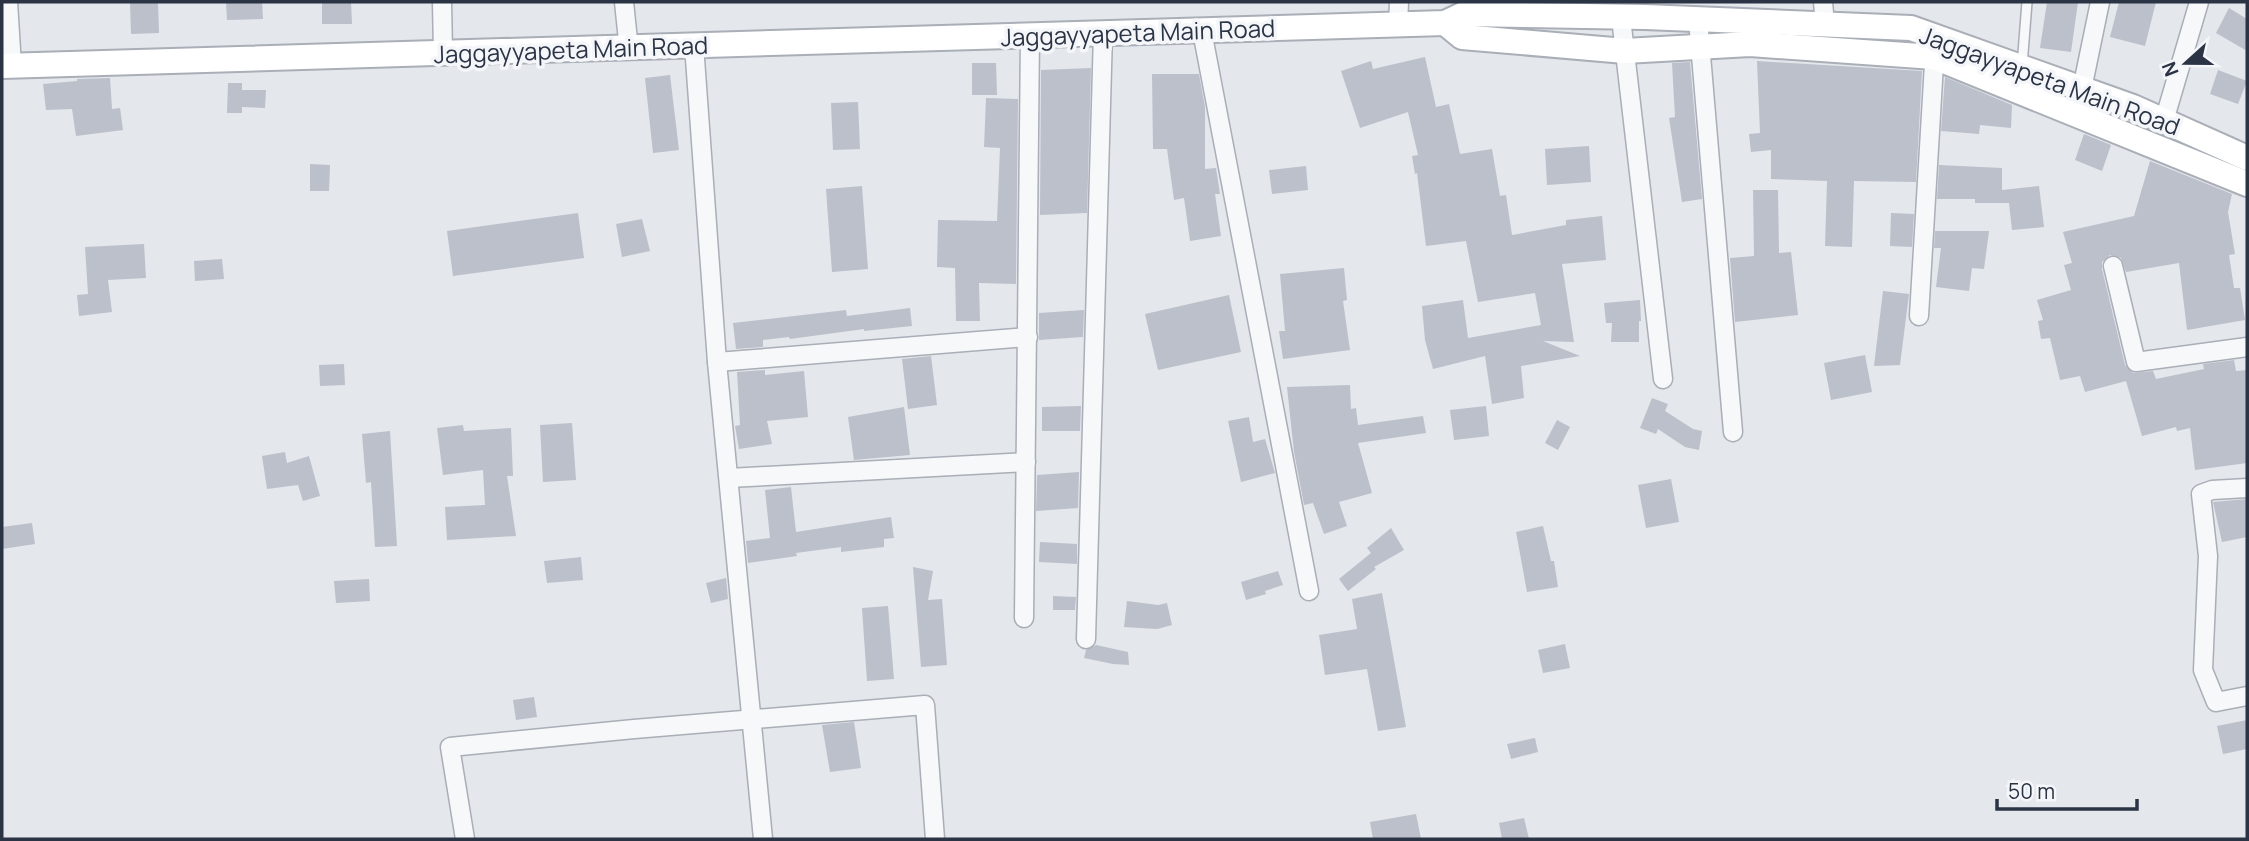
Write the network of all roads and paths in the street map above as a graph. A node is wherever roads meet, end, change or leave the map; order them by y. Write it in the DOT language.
graph roads {
  1 [pos="8,2"];
  2 [pos="442,2"];
  3 [pos="624,2"];
  4 [pos="2026,2"];
  5 [pos="2099,2"];
  6 [pos="2199,2"];
  7 [pos="1398,13"];
  8 [pos="1824,13"];
  9 [pos="1621,18"];
  10 [pos="1698,20"];
  11 [pos="1445,23"];
  12 [pos="1202,31"];
  13 [pos="1103,33"];
  14 [pos="1030,36"];
  15 [pos="694,45"];
  16 [pos="1700,46"];
  17 [pos="1935,47"];
  18 [pos="629,49"];
  19 [pos="1625,51"];
  20 [pos="443,53"];
  21 [pos="7,66"];
  22 [pos="2022,68"];
  23 [pos="2082,89"];
  24 [pos="2164,121"];
  25 [pos="2247,158"];
  26 [pos="2247,184"];
  27 [pos="2113,266"];
  28 [pos="1919,316"];
  29 [pos="1028,337"];
  30 [pos="2247,347"];
  31 [pos="718,362"];
  32 [pos="1663,379"];
  33 [pos="1733,432"];
  34 [pos="1027,462"];
  35 [pos="729,478"];
  36 [pos="2247,488"];
  37 [pos="1309,591"];
  38 [pos="1024,618"];
  39 [pos="1086,639"];
  40 [pos="2247,696"];
  41 [pos="751,719"];
  42 [pos="465,839"];
  43 [pos="763,839"];
  44 [pos="935,839"];
  1 -- 21 [label="street"];
  2 -- 20 [label="street"];
  3 -- 18 [label="street"];
  4 -- 22 [label="lane"];
  5 -- 23 [label="street"];
  6 -- 24 [label="street"];
  7 -- 11 [label="main road, Jaggayyapeta Main Road"];
  7 -- 12 [label="main road, Jaggayyapeta Main Road"];
  8 -- 10 [label="main road, Jaggayyapeta Main Road"];
  8 -- 17 [label="main road, Jaggayyapeta Main Road"];
  9 -- 10 [label="main road, Jaggayyapeta Main Road"];
  9 -- 11 [label="main road, Jaggayyapeta Main Road"];
  9 -- 19 [label="street"];
  10 -- 16 [label="street"];
  11 -- 19 [label="main road"];
  12 -- 13 [label="main road, Jaggayyapeta Main Road"];
  12 -- 37 [label="street"];
  13 -- 14 [label="main road, Jaggayyapeta Main Road"];
  13 -- 39 [label="street"];
  14 -- 15 [label="main road, Jaggayyapeta Main Road"];
  14 -- 29 [label="street"];
  15 -- 18 [label="main road, Jaggayyapeta Main Road"];
  15 -- 31 [label="street"];
  16 -- 17 [label="main road"];
  16 -- 19 [label="main road"];
  16 -- 33 [label="street"];
  17 -- 22 [label="main road, Jaggayyapeta Main Road"];
  17 -- 26 [label="main road"];
  17 -- 28 [label="street"];
  18 -- 20 [label="main road, Jaggayyapeta Main Road"];
  19 -- 32 [label="street"];
  20 -- 21 [label="main road, Jaggayyapeta Main Road"];
  22 -- 23 [label="main road, Jaggayyapeta Main Road"];
  23 -- 24 [label="main road, Jaggayyapeta Main Road"];
  24 -- 25 [label="main road, Jaggayyapeta Main Road"];
  27 -- 30 [label="street"];
  29 -- 31 [label="street"];
  29 -- 34 [label="street"];
  31 -- 35 [label="street"];
  34 -- 35 [label="street"];
  34 -- 38 [label="street"];
  35 -- 41 [label="street"];
  36 -- 40 [label="street"];
  41 -- 42 [label="street"];
  41 -- 43 [label="street"];
  41 -- 44 [label="street"];
}
